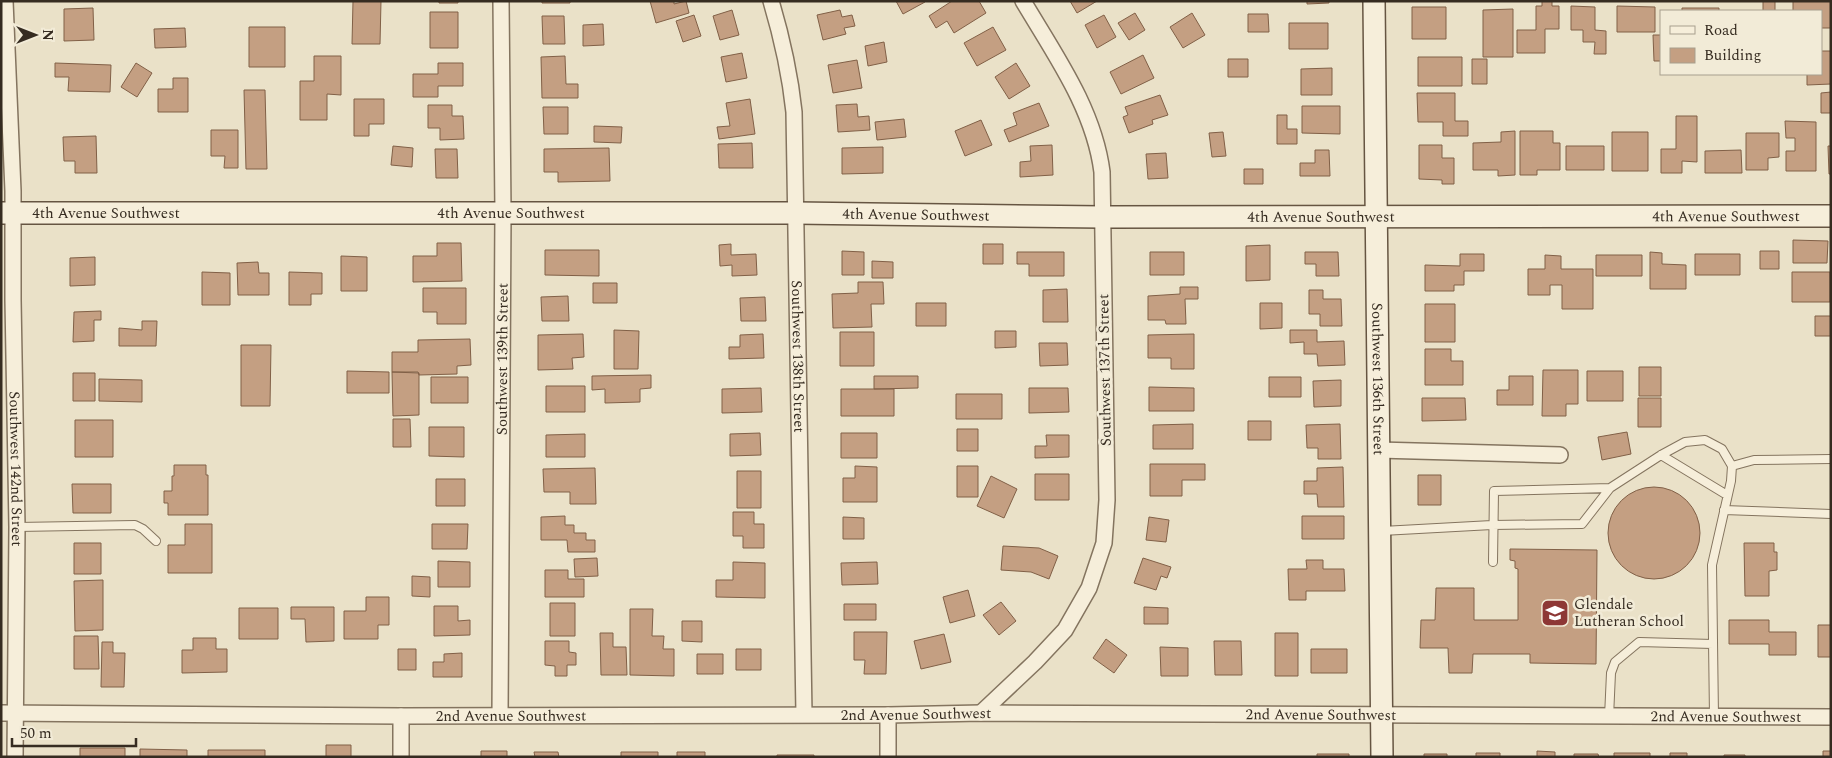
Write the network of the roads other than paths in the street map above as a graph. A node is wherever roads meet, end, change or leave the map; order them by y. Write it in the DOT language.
graph roads {
  1 [pos="5,1"];
  2 [pos="502,1"];
  3 [pos="771,1"];
  4 [pos="1023,1"];
  5 [pos="1374,1"];
  6 [pos="7,213"];
  7 [pos="504,213"];
  8 [pos="796,213"];
  9 [pos="1376,216"];
  10 [pos="1831,216"];
  11 [pos="1102,217"];
  12 [pos="1378,450"];
  13 [pos="1560,455"];
  14 [pos="1662,455"];
  15 [pos="1831,459"];
  16 [pos="1732,466"];
  17 [pos="1610,488"];
  18 [pos="1727,495"];
  19 [pos="1724,510"];
  20 [pos="1831,514"];
  21 [pos="1492,525"];
  22 [pos="17,527"];
  23 [pos="1380,531"];
  24 [pos="156,541"];
  25 [pos="1493,562"];
  26 [pos="1713,644"];
  27 [pos="8,713"];
  28 [pos="981,713"];
  29 [pos="804,714"];
  30 [pos="500,715"];
  31 [pos="888,715"];
  32 [pos="401,716"];
  33 [pos="1382,716"];
  34 [pos="1609,717"];
  35 [pos="1714,717"];
  36 [pos="1831,717"];
  37 [pos="15,757"];
  38 [pos="401,757"];
  39 [pos="888,757"];
  40 [pos="1382,757"];
  1 -- 6 [label="street, Southwest 142nd Street"];
  2 -- 7 [label="street, Southwest 139th Street"];
  3 -- 8 [label="street, Southwest 138th Street"];
  4 -- 11 [label="street, Southwest 137th Street"];
  5 -- 9 [label="street, Southwest 136th Street"];
  6 -- 7 [label="street, 4th Avenue Southwest"];
  6 -- 22 [label="street, Southwest 142nd Street"];
  7 -- 8 [label="street, 4th Avenue Southwest"];
  7 -- 30 [label="street, Southwest 139th Street"];
  8 -- 11 [label="street, 4th Avenue Southwest"];
  8 -- 29 [label="street, Southwest 138th Street"];
  9 -- 10 [label="street, 4th Avenue Southwest"];
  9 -- 11 [label="street, 4th Avenue Southwest"];
  9 -- 12 [label="street, Southwest 136th Street"];
  11 -- 28 [label="street, Southwest 137th Street"];
  12 -- 13 [label="street"];
  12 -- 23 [label="street, Southwest 136th Street"];
  14 -- 16 [label="lane"];
  14 -- 17 [label="lane"];
  14 -- 18 [label="lane"];
  15 -- 16 [label="lane"];
  16 -- 18 [label="lane"];
  17 -- 21 [label="lane"];
  17 -- 21 [label="lane"];
  18 -- 19 [label="lane"];
  19 -- 20 [label="lane"];
  19 -- 26 [label="lane"];
  21 -- 23 [label="lane"];
  21 -- 25 [label="lane"];
  22 -- 24 [label="lane"];
  22 -- 27 [label="street, Southwest 142nd Street"];
  23 -- 33 [label="street, Southwest 136th Street"];
  26 -- 34 [label="lane"];
  26 -- 35 [label="lane"];
  27 -- 32 [label="street, 2nd Avenue Southwest"];
  27 -- 37 [label="street, Southwest 142nd Street"];
  28 -- 31 [label="street, 2nd Avenue Southwest"];
  28 -- 33 [label="street, 2nd Avenue Southwest"];
  29 -- 30 [label="street, 2nd Avenue Southwest"];
  29 -- 31 [label="street, 2nd Avenue Southwest"];
  30 -- 32 [label="street, 2nd Avenue Southwest"];
  31 -- 39 [label="street"];
  32 -- 38 [label="street"];
  33 -- 34 [label="street, 2nd Avenue Southwest"];
  33 -- 40 [label="street, Southwest 136th Street"];
  34 -- 35 [label="street, 2nd Avenue Southwest"];
  35 -- 36 [label="street, 2nd Avenue Southwest"];
}
